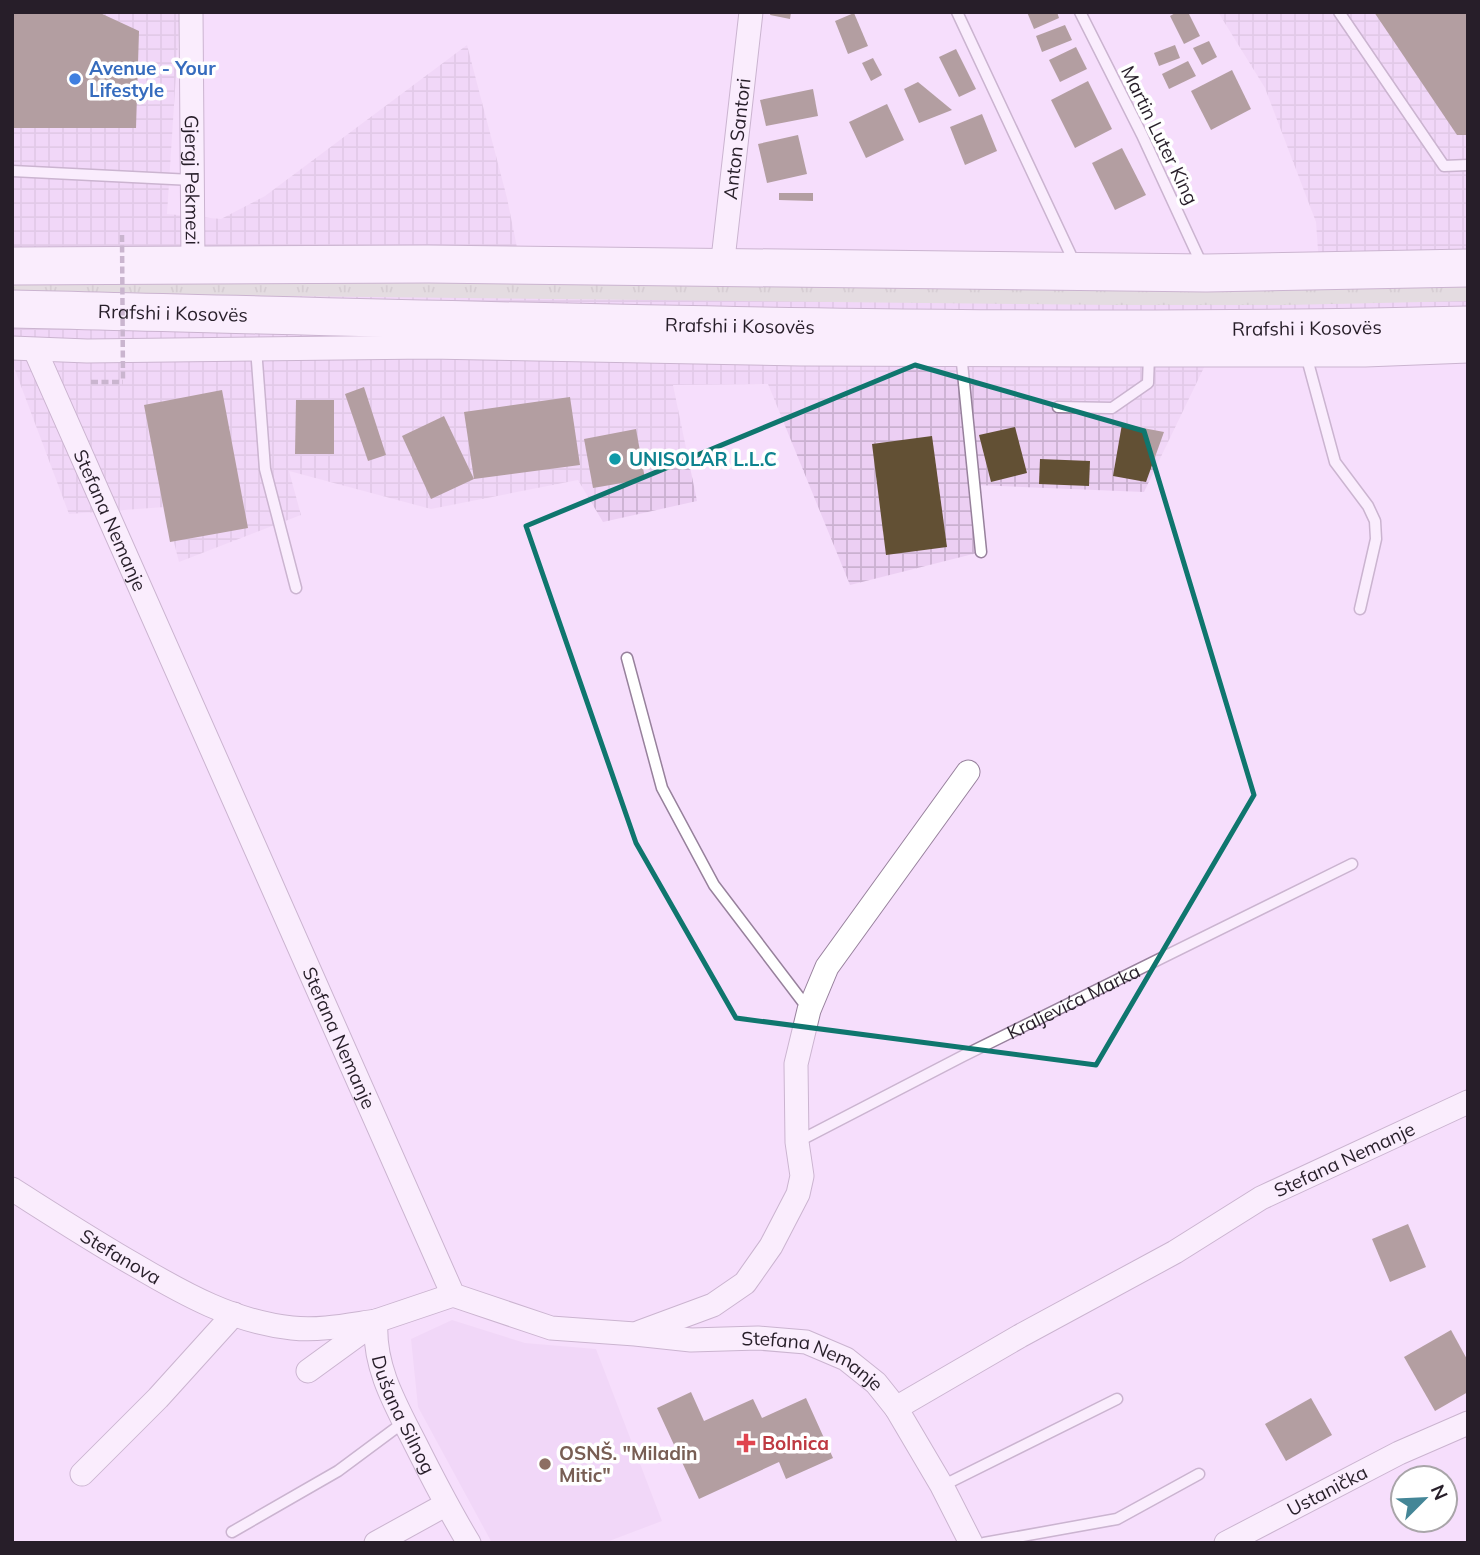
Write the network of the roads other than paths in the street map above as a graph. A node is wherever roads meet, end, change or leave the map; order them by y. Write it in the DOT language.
graph roads {
  1 [pos="191,12"];
  2 [pos="751,12"];
  3 [pos="957,12"];
  4 [pos="1080,12"];
  5 [pos="1339,12"];
  6 [pos="1468,166"];
  7 [pos="12,171"];
  8 [pos="192,180"];
  9 [pos="193,264"];
  10 [pos="12,266"];
  11 [pos="722,268"];
  12 [pos="1468,268"];
  13 [pos="1079,272"];
  14 [pos="1206,273"];
  15 [pos="12,309"];
  16 [pos="1468,325"];
  17 [pos="12,348"];
  18 [pos="256,348"];
  19 [pos="35,349"];
  20 [pos="1468,351"];
  21 [pos="961,353"];
  22 [pos="1149,355"];
  23 [pos="1306,355"];
  24 [pos="1058,407"];
  25 [pos="981,552"];
  26 [pos="296,588"];
  27 [pos="1360,609"];
  28 [pos="627,658"];
  29 [pos="968,772"];
  30 [pos="1353,864"];
  31 [pos="809,1010"];
  32 [pos="1468,1102"];
  33 [pos="797,1142"];
  34 [pos="12,1189"];
  35 [pos="453,1295"];
  36 [pos="234,1314"];
  37 [pos="376,1321"];
  38 [pos="635,1334"];
  39 [pos="308,1371"];
  40 [pos="1117,1399"];
  41 [pos="896,1408"];
  42 [pos="404,1422"];
  43 [pos="1468,1423"];
  44 [pos="82,1474"];
  45 [pos="1199,1474"];
  46 [pos="942,1486"];
  47 [pos="446,1505"];
  48 [pos="232,1531"];
  49 [pos="387,1539"];
  50 [pos="469,1543"];
  51 [pos="971,1543"];
  52 [pos="984,1543"];
  53 [pos="1226,1543"];
  1 -- 8 [label="street, Gjergj Pekmezi"];
  2 -- 11 [label="street, Anton Santori"];
  3 -- 13 [label="lane"];
  4 -- 14 [label="lane, Martin Luter King"];
  5 -- 6 [label="lane"];
  7 -- 8 [label="lane"];
  8 -- 9 [label="street, Gjergj Pekmezi"];
  9 -- 10 [label="highway"];
  9 -- 11 [label="highway"];
  11 -- 13 [label="highway"];
  12 -- 14 [label="highway"];
  13 -- 14 [label="highway"];
  15 -- 16 [label="highway, Rrafshi i Kosovës"];
  17 -- 19 [label="street, Rrafshi i Kosovës"];
  18 -- 19 [label="street, Rrafshi i Kosovës"];
  18 -- 21 [label="street, Rrafshi i Kosovës"];
  18 -- 26 [label="lane"];
  19 -- 35 [label="street, Stefana Nemanje"];
  20 -- 23 [label="street, Rrafshi i Kosovës"];
  21 -- 22 [label="street, Rrafshi i Kosovës"];
  21 -- 25 [label="lane"];
  22 -- 23 [label="street, Rrafshi i Kosovës"];
  22 -- 24 [label="lane"];
  23 -- 27 [label="lane"];
  28 -- 31 [label="lane"];
  29 -- 31 [label="street"];
  30 -- 33 [label="lane, Kraljevića Marka"];
  31 -- 33 [label="street"];
  32 -- 41 [label="street, Stefana Nemanje"];
  33 -- 38 [label="street"];
  34 -- 36 [label="street, Stefanova"];
  35 -- 37 [label="street, Dušana Silnog"];
  35 -- 38 [label="street, Stefana Nemanje"];
  36 -- 37 [label="street, Stefanova"];
  36 -- 44 [label="street"];
  37 -- 39 [label="street, Dušana Silnog"];
  37 -- 42 [label="street, Dušana Silnog"];
  38 -- 41 [label="street, Stefana Nemanje"];
  40 -- 46 [label="lane"];
  41 -- 46 [label="street, Stefana Nemanje"];
  42 -- 47 [label="street, Dušana Silnog"];
  42 -- 48 [label="lane"];
  43 -- 53 [label="street, Ustanička"];
  45 -- 52 [label="lane"];
  46 -- 51 [label="street, Stefana Nemanje"];
  47 -- 49 [label="street"];
  47 -- 50 [label="street, Dušana Silnog"];
}
